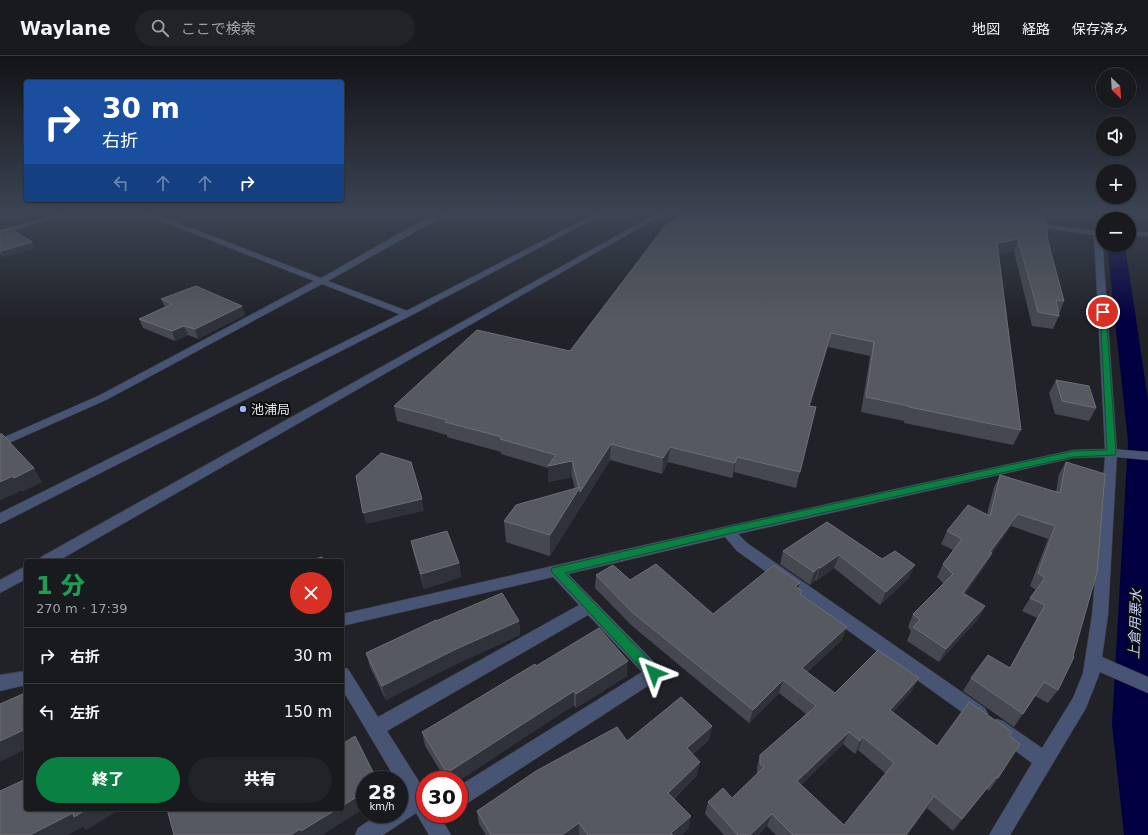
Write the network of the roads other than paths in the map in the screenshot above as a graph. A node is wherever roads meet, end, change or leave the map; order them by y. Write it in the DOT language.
graph roads {
  1 [pos="237,248"];
  2 [pos="379,248"];
  3 [pos="534,248"];
  4 [pos="599,248"];
  5 [pos="1102,252"];
  6 [pos="321,281"];
  7 [pos="407,314"];
  8 [pos="0,442"];
  9 [pos="1111,453"];
  10 [pos="1148,456"];
  11 [pos="0,519"];
  12 [pos="728,531"];
  13 [pos="50,559"];
  14 [pos="556,571"];
  15 [pos="24,573"];
  16 [pos="0,587"];
  17 [pos="590,606"];
  18 [pos="344,620"];
  19 [pos="1093,662"];
  20 [pos="344,677"];
  21 [pos="24,678"];
  22 [pos="0,682"];
  23 [pos="1148,685"];
  24 [pos="375,728"];
  25 [pos="1043,760"];
  26 [pos="468,791"];
  27 [pos="416,793"];
  28 [pos="384,823"];
  29 [pos="434,823"];
  30 [pos="365,835"];
  31 [pos="441,835"];
  32 [pos="999,835"];
  1 -- 6 [label="street"];
  2 -- 6 [label="street"];
  3 -- 7 [label="street"];
  4 -- 13 [label="street"];
  5 -- 9 [label="street"];
  6 -- 7 [label="street"];
  6 -- 8 [label="street"];
  7 -- 11 [label="street"];
  9 -- 10 [label="street"];
  9 -- 12 [label="street"];
  9 -- 19 [label="street"];
  12 -- 14 [label="street"];
  12 -- 25 [label="street"];
  14 -- 17 [label="street"];
  14 -- 18 [label="street"];
  15 -- 16 [label="street"];
  17 -- 24 [label="street"];
  17 -- 26 [label="street"];
  19 -- 23 [label="street"];
  19 -- 25 [label="street"];
  20 -- 24 [label="street"];
  21 -- 22 [label="street"];
  24 -- 27 [label="street"];
  25 -- 32 [label="street"];
  28 -- 30 [label="street"];
  29 -- 31 [label="street"];
}
